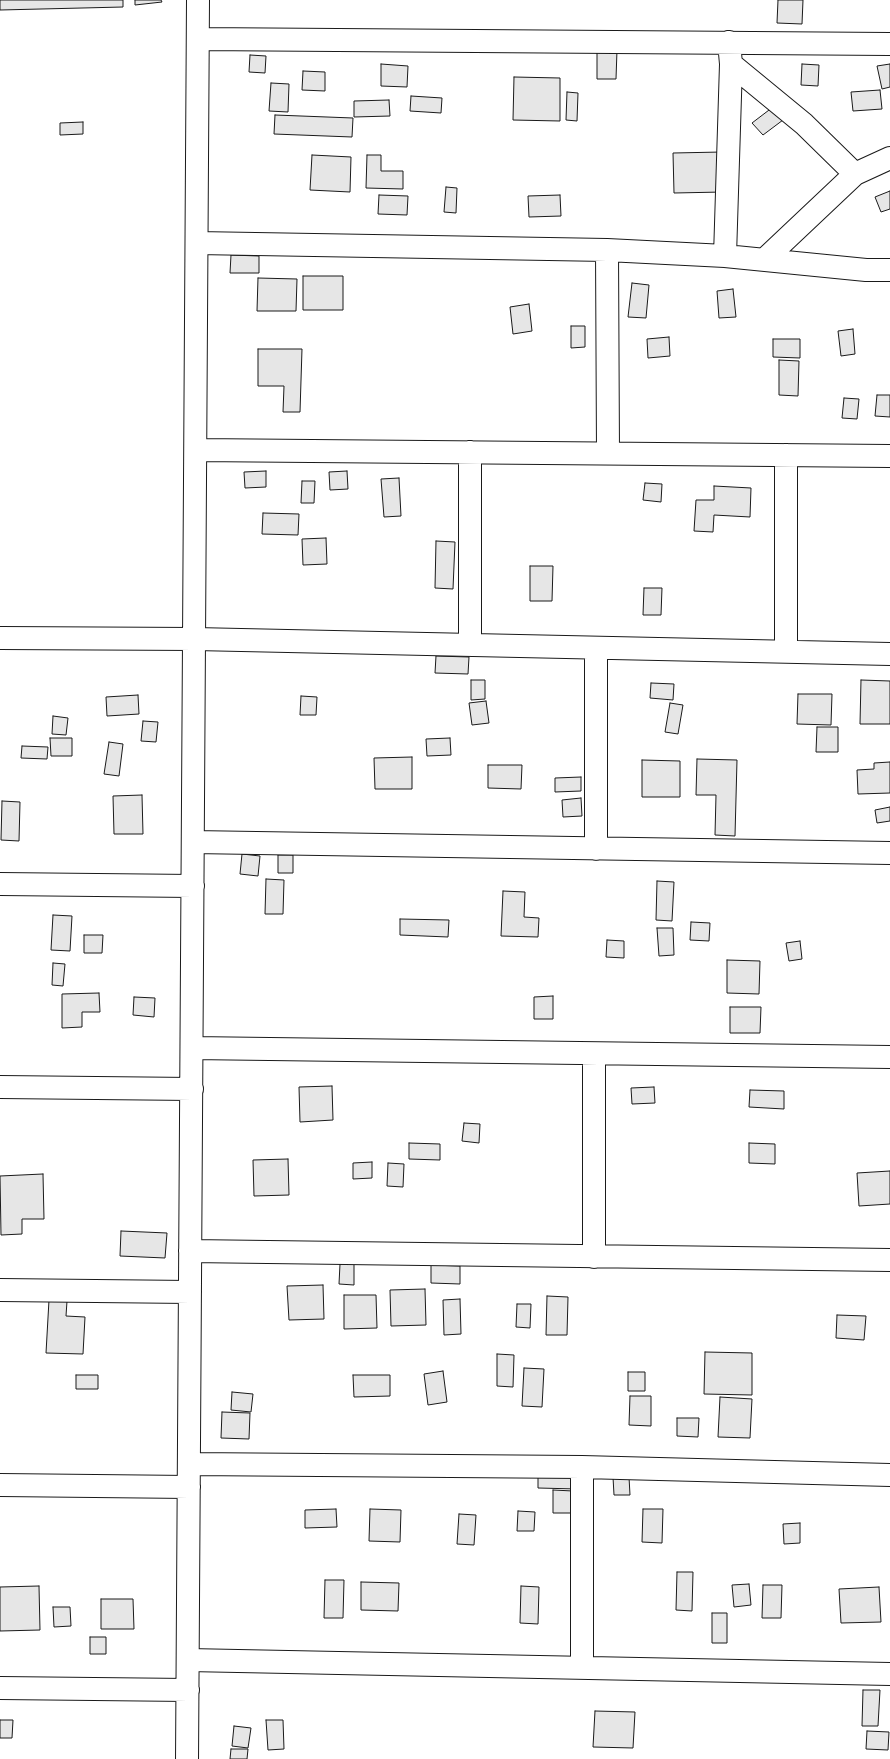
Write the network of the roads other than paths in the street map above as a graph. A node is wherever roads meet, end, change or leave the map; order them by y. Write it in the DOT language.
graph roads {
  1 [pos="198,0"];
  2 [pos="199,39"];
  3 [pos="729,42"];
  4 [pos="890,44"];
  5 [pos="732,64"];
  6 [pos="890,158"];
  7 [pos="855,174"];
  8 [pos="197,243"];
  9 [pos="607,250"];
  10 [pos="725,256"];
  11 [pos="765,259"];
  12 [pos="890,270"];
  13 [pos="196,450"];
  14 [pos="470,452"];
  15 [pos="608,453"];
  16 [pos="786,455"];
  17 [pos="890,456"];
  18 [pos="0,638"];
  19 [pos="195,640"];
  20 [pos="470,645"];
  21 [pos="596,648"];
  22 [pos="786,652"];
  23 [pos="890,654"];
  24 [pos="193,842"];
  25 [pos="596,849"];
  26 [pos="890,852"];
  27 [pos="0,884"];
  28 [pos="193,886"];
  29 [pos="192,1048"];
  30 [pos="594,1054"];
  31 [pos="890,1057"];
  32 [pos="0,1086"];
  33 [pos="192,1089"];
  34 [pos="190,1251"];
  35 [pos="594,1256"];
  36 [pos="890,1260"];
  37 [pos="0,1290"];
  38 [pos="190,1292"];
  39 [pos="190,1464"];
  40 [pos="582,1467"];
  41 [pos="890,1475"];
  42 [pos="0,1485"];
  43 [pos="189,1487"];
  44 [pos="188,1660"];
  45 [pos="582,1668"];
  46 [pos="890,1674"];
  47 [pos="0,1688"];
  48 [pos="188,1690"];
  49 [pos="187,1759"];
  1 -- 2 [label="street"];
  2 -- 3 [label="street"];
  2 -- 8 [label="street"];
  3 -- 4 [label="street"];
  3 -- 5 [label="street"];
  5 -- 7 [label="street"];
  5 -- 10 [label="street"];
  6 -- 7 [label="street"];
  7 -- 11 [label="street"];
  8 -- 9 [label="street"];
  8 -- 13 [label="street"];
  9 -- 10 [label="street"];
  9 -- 15 [label="street"];
  10 -- 11 [label="street"];
  11 -- 12 [label="street"];
  13 -- 14 [label="street"];
  13 -- 19 [label="street"];
  14 -- 15 [label="street"];
  14 -- 20 [label="street"];
  15 -- 16 [label="street"];
  16 -- 17 [label="street"];
  16 -- 22 [label="street"];
  18 -- 19 [label="street"];
  19 -- 20 [label="street"];
  19 -- 24 [label="street"];
  20 -- 21 [label="street"];
  21 -- 22 [label="street"];
  21 -- 25 [label="street"];
  22 -- 23 [label="street"];
  24 -- 25 [label="street"];
  24 -- 28 [label="street"];
  25 -- 26 [label="street"];
  27 -- 28 [label="street"];
  28 -- 29 [label="street"];
  29 -- 30 [label="street"];
  29 -- 33 [label="street"];
  30 -- 31 [label="street"];
  30 -- 35 [label="street"];
  32 -- 33 [label="street"];
  33 -- 34 [label="street"];
  34 -- 35 [label="street"];
  34 -- 38 [label="street"];
  35 -- 36 [label="street"];
  37 -- 38 [label="street"];
  38 -- 39 [label="street"];
  39 -- 40 [label="street"];
  39 -- 43 [label="street"];
  40 -- 41 [label="street"];
  40 -- 45 [label="street"];
  42 -- 43 [label="street"];
  43 -- 44 [label="street"];
  44 -- 45 [label="street"];
  44 -- 48 [label="street"];
  45 -- 46 [label="street"];
  47 -- 48 [label="street"];
  48 -- 49 [label="street"];
}
